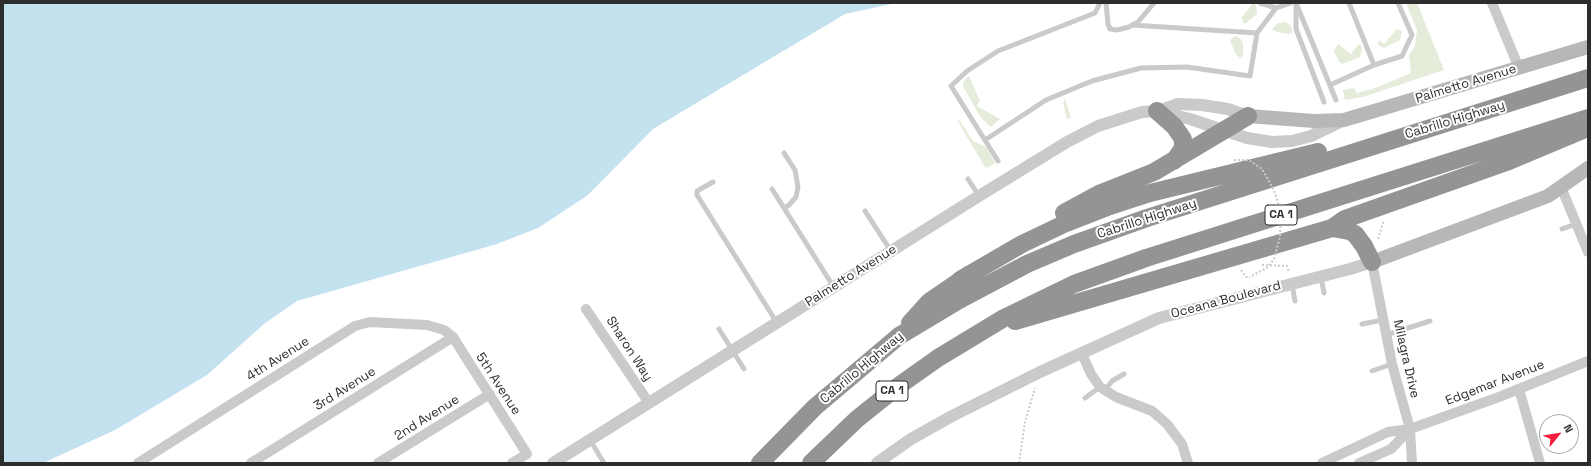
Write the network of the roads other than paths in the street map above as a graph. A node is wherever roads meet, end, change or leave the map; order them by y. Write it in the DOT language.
graph roads {
  1 [pos="1100,3"];
  2 [pos="1106,3"];
  3 [pos="1154,3"];
  4 [pos="1260,3"];
  5 [pos="1291,3"];
  6 [pos="1296,3"];
  7 [pos="1349,3"];
  8 [pos="1398,3"];
  9 [pos="1492,3"];
  10 [pos="1276,8"];
  11 [pos="1132,25"];
  12 [pos="1257,33"];
  13 [pos="1588,47"];
  14 [pos="1374,65"];
  15 [pos="1519,68"];
  16 [pos="1588,78"];
  17 [pos="1330,84"];
  18 [pos="1336,100"];
  19 [pos="1324,102"];
  20 [pos="1157,111"];
  21 [pos="1248,116"];
  22 [pos="1588,118"];
  23 [pos="1344,120"];
  24 [pos="1588,128"];
  25 [pos="1225,130"];
  26 [pos="984,140"];
  27 [pos="1390,140"];
  28 [pos="784,153"];
  29 [pos="1174,160"];
  30 [pos="998,161"];
  31 [pos="1588,168"];
  32 [pos="968,179"];
  33 [pos="713,182"];
  34 [pos="1561,187"];
  35 [pos="772,189"];
  36 [pos="979,196"];
  37 [pos="784,208"];
  38 [pos="865,211"];
  39 [pos="1576,224"];
  40 [pos="1332,228"];
  41 [pos="1562,229"];
  42 [pos="891,251"];
  43 [pos="1588,252"];
  44 [pos="1372,262"];
  45 [pos="1321,276"];
  46 [pos="1290,277"];
  47 [pos="960,280"];
  48 [pos="834,287"];
  49 [pos="1324,293"];
  50 [pos="1294,301"];
  51 [pos="586,309"];
  52 [pos="1384,320"];
  53 [pos="1430,321"];
  54 [pos="777,323"];
  55 [pos="1362,324"];
  56 [pos="719,329"];
  57 [pos="444,330"];
  58 [pos="982,330"];
  59 [pos="1386,335"];
  60 [pos="899,336"];
  61 [pos="453,337"];
  62 [pos="733,351"];
  63 [pos="1082,354"];
  64 [pos="1588,361"];
  65 [pos="1392,364"];
  66 [pos="744,369"];
  67 [pos="1372,372"];
  68 [pos="1124,374"];
  69 [pos="1102,388"];
  70 [pos="1519,388"];
  71 [pos="490,394"];
  72 [pos="1085,398"];
  73 [pos="649,404"];
  74 [pos="1410,429"];
  75 [pos="590,440"];
  76 [pos="149,460"];
  77 [pos="138,463"];
  78 [pos="251,463"];
  79 [pos="378,463"];
  80 [pos="512,463"];
  81 [pos="554,463"];
  82 [pos="604,463"];
  83 [pos="760,463"];
  84 [pos="811,463"];
  85 [pos="877,463"];
  86 [pos="1188,463"];
  87 [pos="1322,463"];
  88 [pos="1359,463"];
  89 [pos="1412,463"];
  90 [pos="1540,463"];
  1 -- 26 [label="lane"];
  2 -- 11 [label="lane"];
  3 -- 11 [label="lane"];
  4 -- 10 [label="lane"];
  5 -- 10 [label="lane"];
  6 -- 17 [label="lane"];
  6 -- 19 [label="lane"];
  7 -- 14 [label="lane"];
  8 -- 14 [label="lane"];
  9 -- 15 [label="street"];
  10 -- 12 [label="lane"];
  11 -- 12 [label="lane"];
  12 -- 26 [label="lane"];
  13 -- 15 [label="main road, Palmetto Avenue"];
  14 -- 17 [label="lane"];
  15 -- 23 [label="main road, Palmetto Avenue"];
  16 -- 27 [label="highway, Cabrillo Highway"];
  17 -- 18 [label="lane"];
  20 -- 21 [label="street, Palmetto Avenue"];
  20 -- 25 [label="street, Palmetto Avenue"];
  20 -- 29 [label="highway"];
  20 -- 36 [label="street, Palmetto Avenue"];
  21 -- 23 [label="main road, Palmetto Avenue"];
  21 -- 25 [label="highway"];
  22 -- 58 [label="highway, CA 1"];
  23 -- 25 [label="street, Palmetto Avenue"];
  24 -- 40 [label="highway"];
  25 -- 29 [label="highway"];
  26 -- 30 [label="lane"];
  27 -- 47 [label="highway"];
  27 -- 60 [label="highway, Cabrillo Highway"];
  28 -- 37 [label="lane"];
  29 -- 47 [label="highway"];
  31 -- 34 [label="main road, Oceana Boulevard"];
  32 -- 36 [label="lane"];
  33 -- 54 [label="lane"];
  34 -- 39 [label="street"];
  34 -- 44 [label="main road, Oceana Boulevard"];
  35 -- 37 [label="lane"];
  36 -- 42 [label="street, Palmetto Avenue"];
  37 -- 48 [label="lane"];
  38 -- 42 [label="lane"];
  39 -- 41 [label="lane"];
  39 -- 43 [label="street"];
  40 -- 44 [label="highway"];
  40 -- 58 [label="highway"];
  42 -- 48 [label="street, Palmetto Avenue"];
  44 -- 45 [label="street, Oceana Boulevard"];
  44 -- 52 [label="street, Milagra Drive"];
  45 -- 46 [label="street, Oceana Boulevard"];
  45 -- 49 [label="lane"];
  46 -- 50 [label="lane"];
  46 -- 63 [label="street, Oceana Boulevard"];
  47 -- 60 [label="highway"];
  48 -- 54 [label="street, Palmetto Avenue"];
  51 -- 73 [label="street, Sharon Way"];
  52 -- 55 [label="lane"];
  52 -- 59 [label="street, Milagra Drive"];
  53 -- 59 [label="lane"];
  54 -- 62 [label="street, Palmetto Avenue"];
  56 -- 62 [label="lane"];
  57 -- 61 [label="street, 5th Avenue"];
  57 -- 76 [label="street, 4th Avenue"];
  58 -- 84 [label="highway, CA 1"];
  59 -- 65 [label="street, Milagra Drive"];
  60 -- 83 [label="highway, Cabrillo Highway"];
  61 -- 71 [label="street, 5th Avenue"];
  61 -- 78 [label="street, 3rd Avenue"];
  62 -- 66 [label="lane"];
  62 -- 73 [label="street, Palmetto Avenue"];
  63 -- 69 [label="street"];
  63 -- 85 [label="street, Oceana Boulevard"];
  64 -- 70 [label="street, Edgemar Avenue"];
  65 -- 67 [label="lane"];
  65 -- 74 [label="street, Milagra Drive"];
  68 -- 69 [label="lane"];
  69 -- 72 [label="lane"];
  69 -- 86 [label="street"];
  70 -- 74 [label="street, Edgemar Avenue"];
  70 -- 90 [label="street"];
  71 -- 79 [label="street, 2nd Avenue"];
  71 -- 80 [label="street, 5th Avenue"];
  73 -- 75 [label="street, Palmetto Avenue"];
  74 -- 87 [label="street, Edgemar Avenue"];
  74 -- 88 [label="street, Edgemar Avenue"];
  74 -- 89 [label="street, Milagra Drive"];
  75 -- 81 [label="street, Palmetto Avenue"];
  75 -- 82 [label="lane"];
  76 -- 77 [label="street, 4th Avenue"];
}
